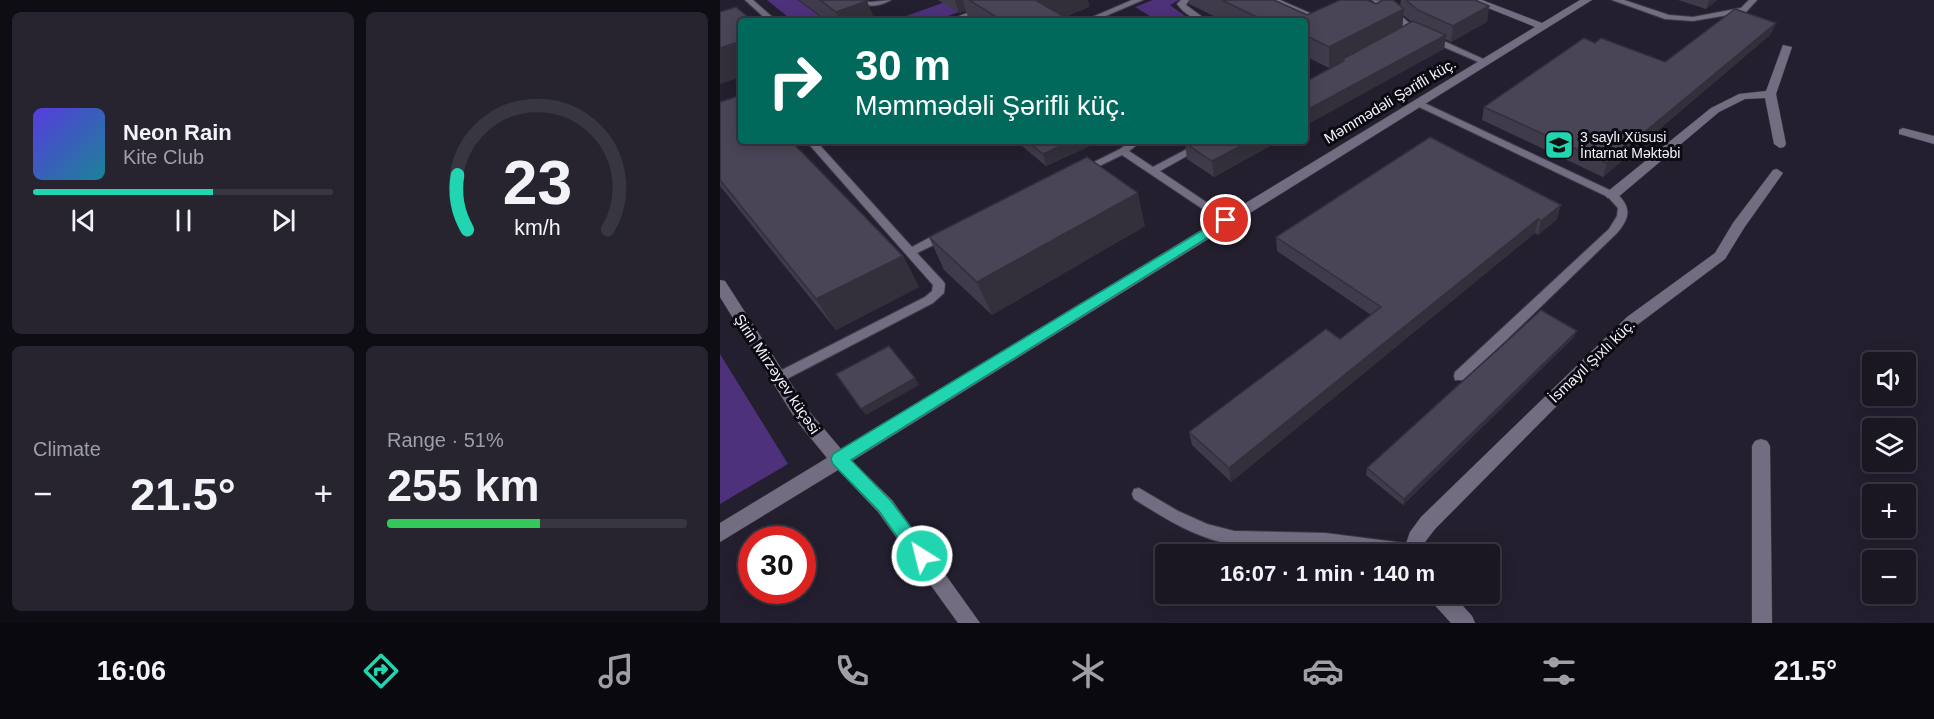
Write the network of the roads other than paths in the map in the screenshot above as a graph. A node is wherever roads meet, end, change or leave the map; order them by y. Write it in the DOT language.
graph roads {
  1 [pos="749,0"];
  2 [pos="861,0"];
  3 [pos="887,0"];
  4 [pos="1009,0"];
  5 [pos="1139,0"];
  6 [pos="1185,0"];
  7 [pos="1273,0"];
  8 [pos="1299,0"];
  9 [pos="1376,0"];
  10 [pos="1473,0"];
  11 [pos="1587,0"];
  12 [pos="1616,0"];
  13 [pos="1753,0"];
  14 [pos="1287,6"];
  15 [pos="769,18"];
  16 [pos="959,18"];
  17 [pos="1094,18"];
  18 [pos="1200,18"];
  19 [pos="1326,22"];
  20 [pos="1543,27"];
  21 [pos="1412,30"];
  22 [pos="1402,35"];
  23 [pos="1786,47"];
  24 [pos="1486,62"];
  25 [pos="1770,94"];
  26 [pos="1418,103"];
  27 [pos="1903,132"];
  28 [pos="1934,140"];
  29 [pos="814,144"];
  30 [pos="1132,144"];
  31 [pos="1203,144"];
  32 [pos="1780,144"];
  33 [pos="1123,150"];
  34 [pos="1155,170"];
  35 [pos="1777,173"];
  36 [pos="1073,175"];
  37 [pos="1612,195"];
  38 [pos="1226,220"];
  39 [pos="952,231"];
  40 [pos="910,252"];
  41 [pos="720,285"];
  42 [pos="1460,376"];
  43 [pos="777,379"];
  44 [pos="1761,446"];
  45 [pos="839,459"];
  46 [pos="1139,494"];
  47 [pos="720,533"];
  48 [pos="1352,544"];
  49 [pos="1415,544"];
  50 [pos="1447,604"];
  51 [pos="970,623"];
  52 [pos="1465,623"];
  53 [pos="1762,623"];
  1 -- 15 [label="lane"];
  2 -- 3 [label="lane"];
  4 -- 16 [label="street"];
  5 -- 17 [label="lane"];
  6 -- 18 [label="lane"];
  7 -- 14 [label="lane"];
  8 -- 14 [label="lane"];
  9 -- 21 [label="lane"];
  10 -- 20 [label="street"];
  11 -- 20 [label="street, Məmmədəli Şərifli küç."];
  12 -- 13 [label="lane"];
  14 -- 19 [label="lane"];
  20 -- 24 [label="street, Məmmədəli Şərifli küç."];
  21 -- 22 [label="lane"];
  21 -- 24 [label="lane"];
  23 -- 25 [label="street"];
  24 -- 26 [label="street, Məmmədəli Şərifli küç."];
  25 -- 32 [label="street"];
  25 -- 37 [label="street"];
  26 -- 37 [label="lane"];
  26 -- 38 [label="street, Məmmədəli Şərifli küç."];
  27 -- 28 [label="street"];
  29 -- 40 [label="lane"];
  30 -- 33 [label="lane"];
  31 -- 34 [label="lane"];
  33 -- 34 [label="lane"];
  33 -- 36 [label="lane"];
  34 -- 38 [label="lane"];
  35 -- 49 [label="street, İsmayıl Şıxlı küç."];
  37 -- 42 [label="lane"];
  38 -- 45 [label="street, Məmmədəli Şərifli küç."];
  39 -- 40 [label="lane"];
  40 -- 43 [label="lane"];
  41 -- 43 [label="street, Şirin Mirzəyev küçəsi"];
  43 -- 45 [label="street, Şirin Mirzəyev küçəsi"];
  44 -- 53 [label="street"];
  45 -- 47 [label="street, Məmmədəli Şərifli küç."];
  45 -- 51 [label="street, Şirin Mirzəyev küçəsi"];
  46 -- 48 [label="lane"];
  50 -- 52 [label="street"];
}
